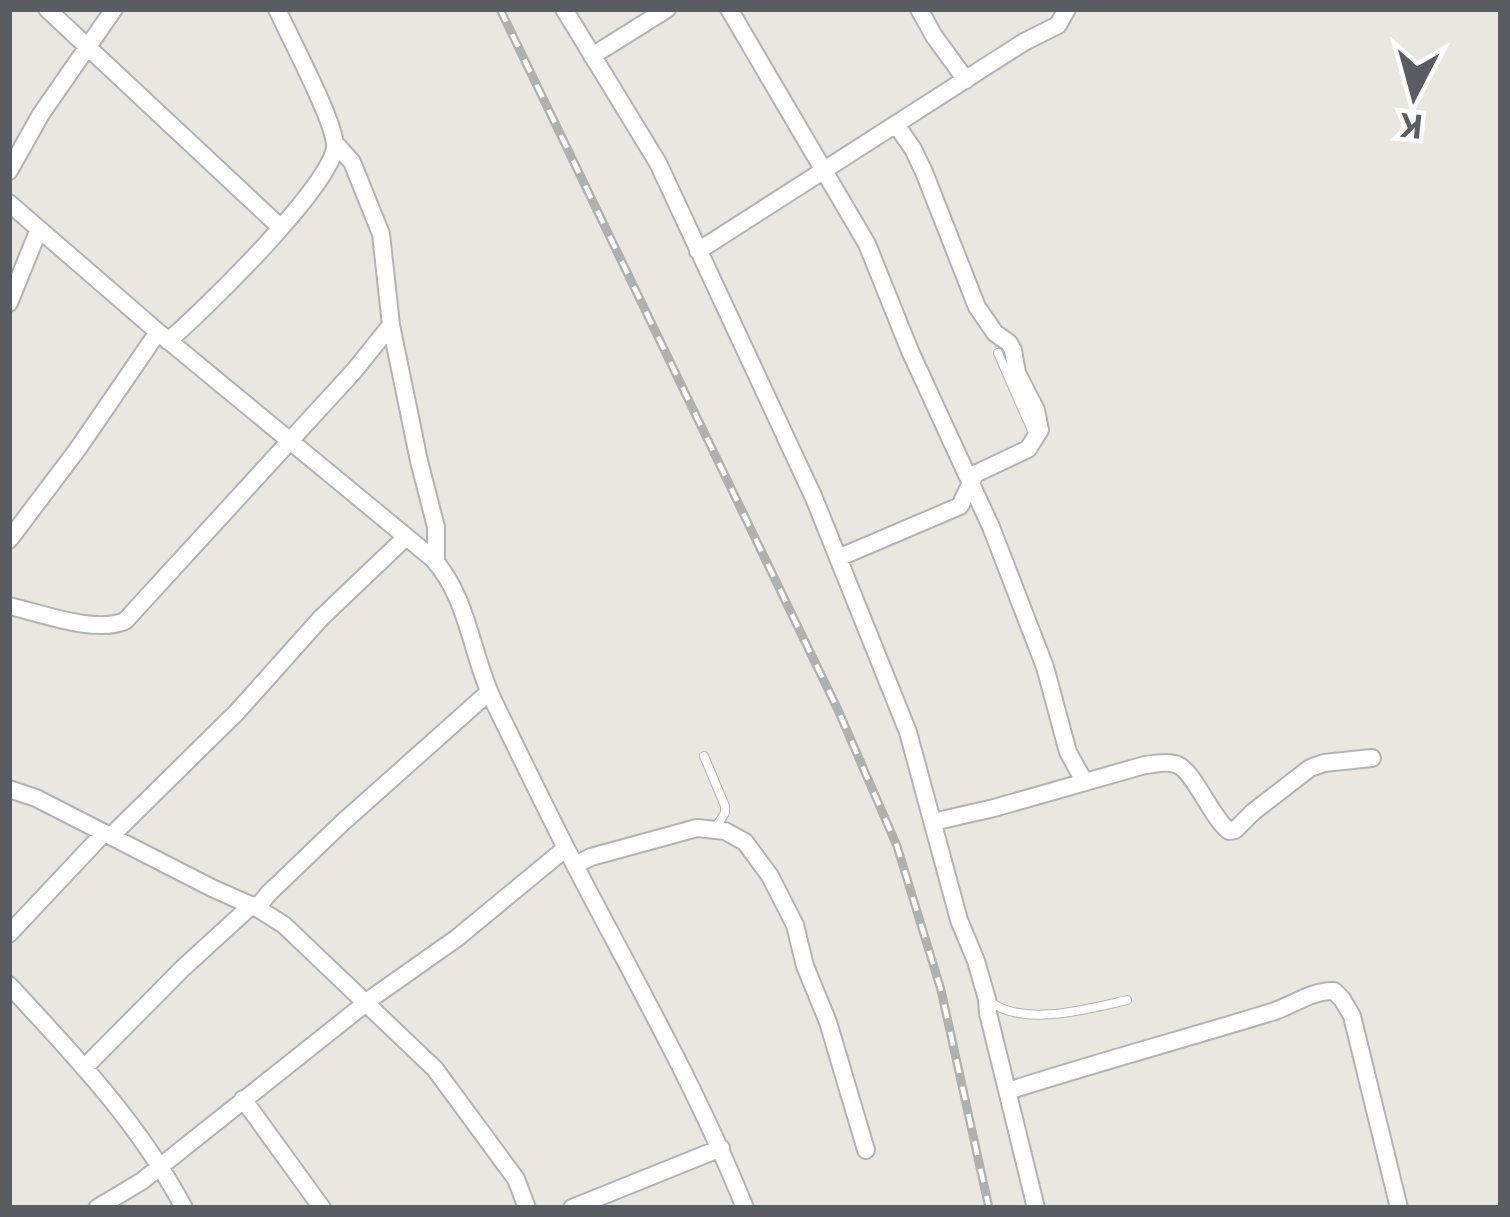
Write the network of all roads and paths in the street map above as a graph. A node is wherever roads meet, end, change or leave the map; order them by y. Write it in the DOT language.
graph roads {
  1 [pos="47,9"];
  2 [pos="114,9"];
  3 [pos="277,9"];
  4 [pos="564,9"];
  5 [pos="667,9"];
  6 [pos="729,9"];
  7 [pos="919,9"];
  8 [pos="1067,9"];
  9 [pos="87,48"];
  10 [pos="592,56"];
  11 [pos="966,80"];
  12 [pos="897,126"];
  13 [pos="335,143"];
  14 [pos="9,171"];
  15 [pos="823,172"];
  16 [pos="9,203"];
  17 [pos="280,227"];
  18 [pos="39,230"];
  19 [pos="698,251"];
  20 [pos="9,304"];
  21 [pos="391,325"];
  22 [pos="163,337"];
  23 [pos="998,353"];
  24 [pos="289,440"];
  25 [pos="1036,440"];
  26 [pos="969,481"];
  27 [pos="406,537"];
  28 [pos="9,540"];
  29 [pos="838,558"];
  30 [pos="436,562"];
  31 [pos="9,606"];
  32 [pos="489,692"];
  33 [pos="704,756"];
  34 [pos="1372,758"];
  35 [pos="1084,781"];
  36 [pos="9,789"];
  37 [pos="933,822"];
  38 [pos="715,830"];
  39 [pos="107,835"];
  40 [pos="571,857"];
  41 [pos="255,906"];
  42 [pos="9,934"];
  43 [pos="9,985"];
  44 [pos="987,999"];
  45 [pos="1127,1000"];
  46 [pos="368,1004"];
  47 [pos="84,1068"];
  48 [pos="1008,1091"];
  49 [pos="243,1099"];
  50 [pos="721,1148"];
  51 [pos="866,1150"];
  52 [pos="160,1165"];
  53 [pos="97,1208"];
  54 [pos="184,1208"];
  55 [pos="322,1208"];
  56 [pos="527,1208"];
  57 [pos="572,1208"];
  58 [pos="745,1208"];
  59 [pos="1036,1208"];
  60 [pos="1399,1208"];
  1 -- 9 [label="street"];
  2 -- 9 [label="street"];
  3 -- 13 [label="street"];
  4 -- 10 [label="street"];
  5 -- 10 [label="street"];
  6 -- 15 [label="street"];
  7 -- 11 [label="street"];
  8 -- 11 [label="street"];
  9 -- 14 [label="street"];
  9 -- 17 [label="street"];
  10 -- 19 [label="street"];
  11 -- 12 [label="street"];
  12 -- 15 [label="street"];
  12 -- 25 [label="street"];
  13 -- 17 [label="street"];
  13 -- 21 [label="street"];
  15 -- 19 [label="street"];
  15 -- 26 [label="street"];
  16 -- 18 [label="street"];
  17 -- 22 [label="street"];
  18 -- 20 [label="street"];
  18 -- 22 [label="street"];
  19 -- 29 [label="street"];
  21 -- 24 [label="street"];
  21 -- 30 [label="street"];
  22 -- 24 [label="street"];
  22 -- 28 [label="street"];
  23 -- 25 [label="lane"];
  24 -- 27 [label="street"];
  24 -- 31 [label="street"];
  25 -- 26 [label="street"];
  26 -- 29 [label="street"];
  26 -- 35 [label="street"];
  27 -- 30 [label="street"];
  27 -- 39 [label="street"];
  29 -- 37 [label="street"];
  30 -- 32 [label="street"];
  32 -- 40 [label="street"];
  32 -- 41 [label="street"];
  33 -- 38 [label="lane"];
  34 -- 35 [label="street"];
  35 -- 37 [label="street"];
  36 -- 39 [label="street"];
  37 -- 44 [label="street"];
  38 -- 40 [label="street"];
  38 -- 51 [label="street"];
  39 -- 41 [label="street"];
  39 -- 42 [label="street"];
  40 -- 46 [label="street"];
  40 -- 50 [label="street"];
  41 -- 46 [label="street"];
  41 -- 47 [label="street"];
  43 -- 47 [label="street"];
  44 -- 45 [label="lane"];
  44 -- 48 [label="street"];
  46 -- 49 [label="street"];
  46 -- 56 [label="street"];
  47 -- 52 [label="street"];
  48 -- 59 [label="street"];
  48 -- 60 [label="street"];
  49 -- 52 [label="street"];
  49 -- 55 [label="street"];
  50 -- 57 [label="street"];
  50 -- 58 [label="street"];
  52 -- 53 [label="street"];
  52 -- 54 [label="street"];
}
